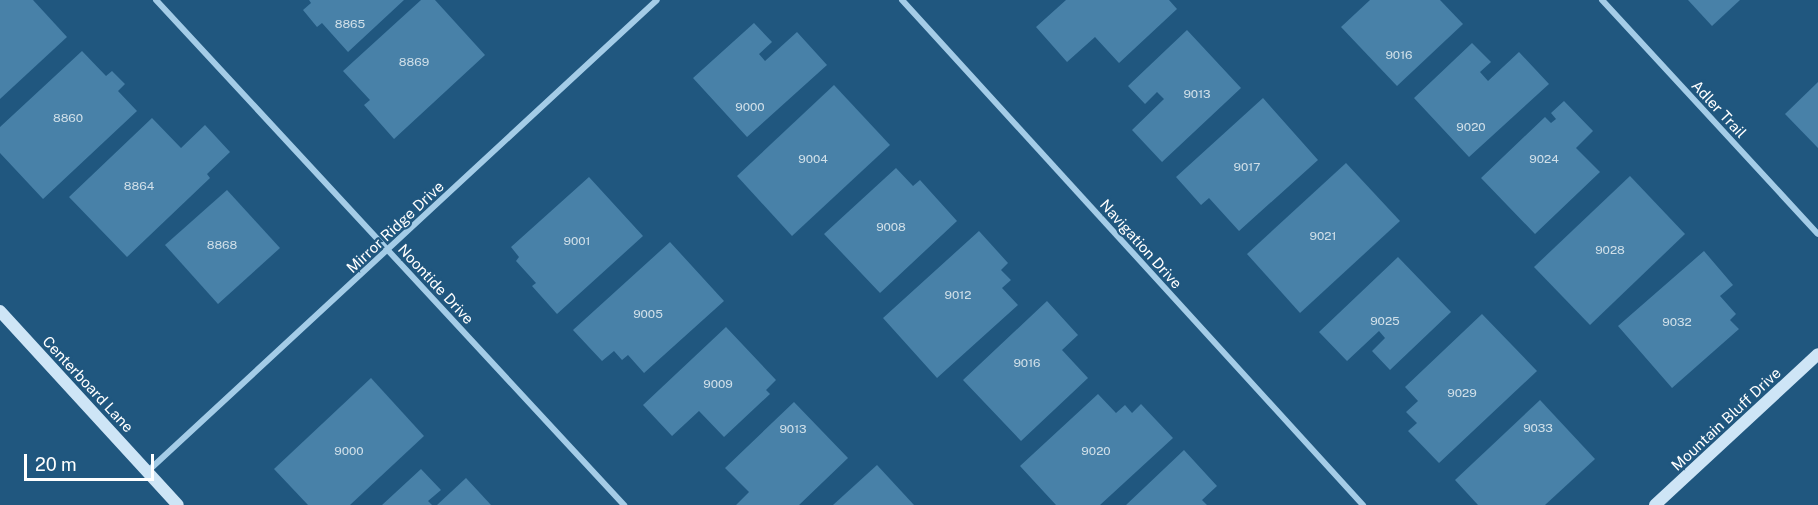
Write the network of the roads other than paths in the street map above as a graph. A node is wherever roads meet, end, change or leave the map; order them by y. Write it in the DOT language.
graph roads {
  1 [pos="156,0"];
  2 [pos="657,0"];
  3 [pos="902,0"];
  4 [pos="1602,0"];
  5 [pos="1818,234"];
  6 [pos="388,250"];
  7 [pos="0,312"];
  8 [pos="1818,354"];
  9 [pos="148,471"];
  10 [pos="178,505"];
  11 [pos="624,505"];
  12 [pos="1363,505"];
  13 [pos="1655,505"];
  1 -- 6 [label="street, Noontide Drive"];
  2 -- 6 [label="street, Mirror Ridge Drive"];
  3 -- 12 [label="street, Navigation Drive"];
  4 -- 5 [label="street, Adler Trail"];
  6 -- 9 [label="street, Mirror Ridge Drive"];
  6 -- 11 [label="street, Noontide Drive"];
  7 -- 9 [label="street, Centerboard Lane"];
  8 -- 13 [label="street, Mountain Bluff Drive"];
  9 -- 10 [label="street, Centerboard Lane"];
}
